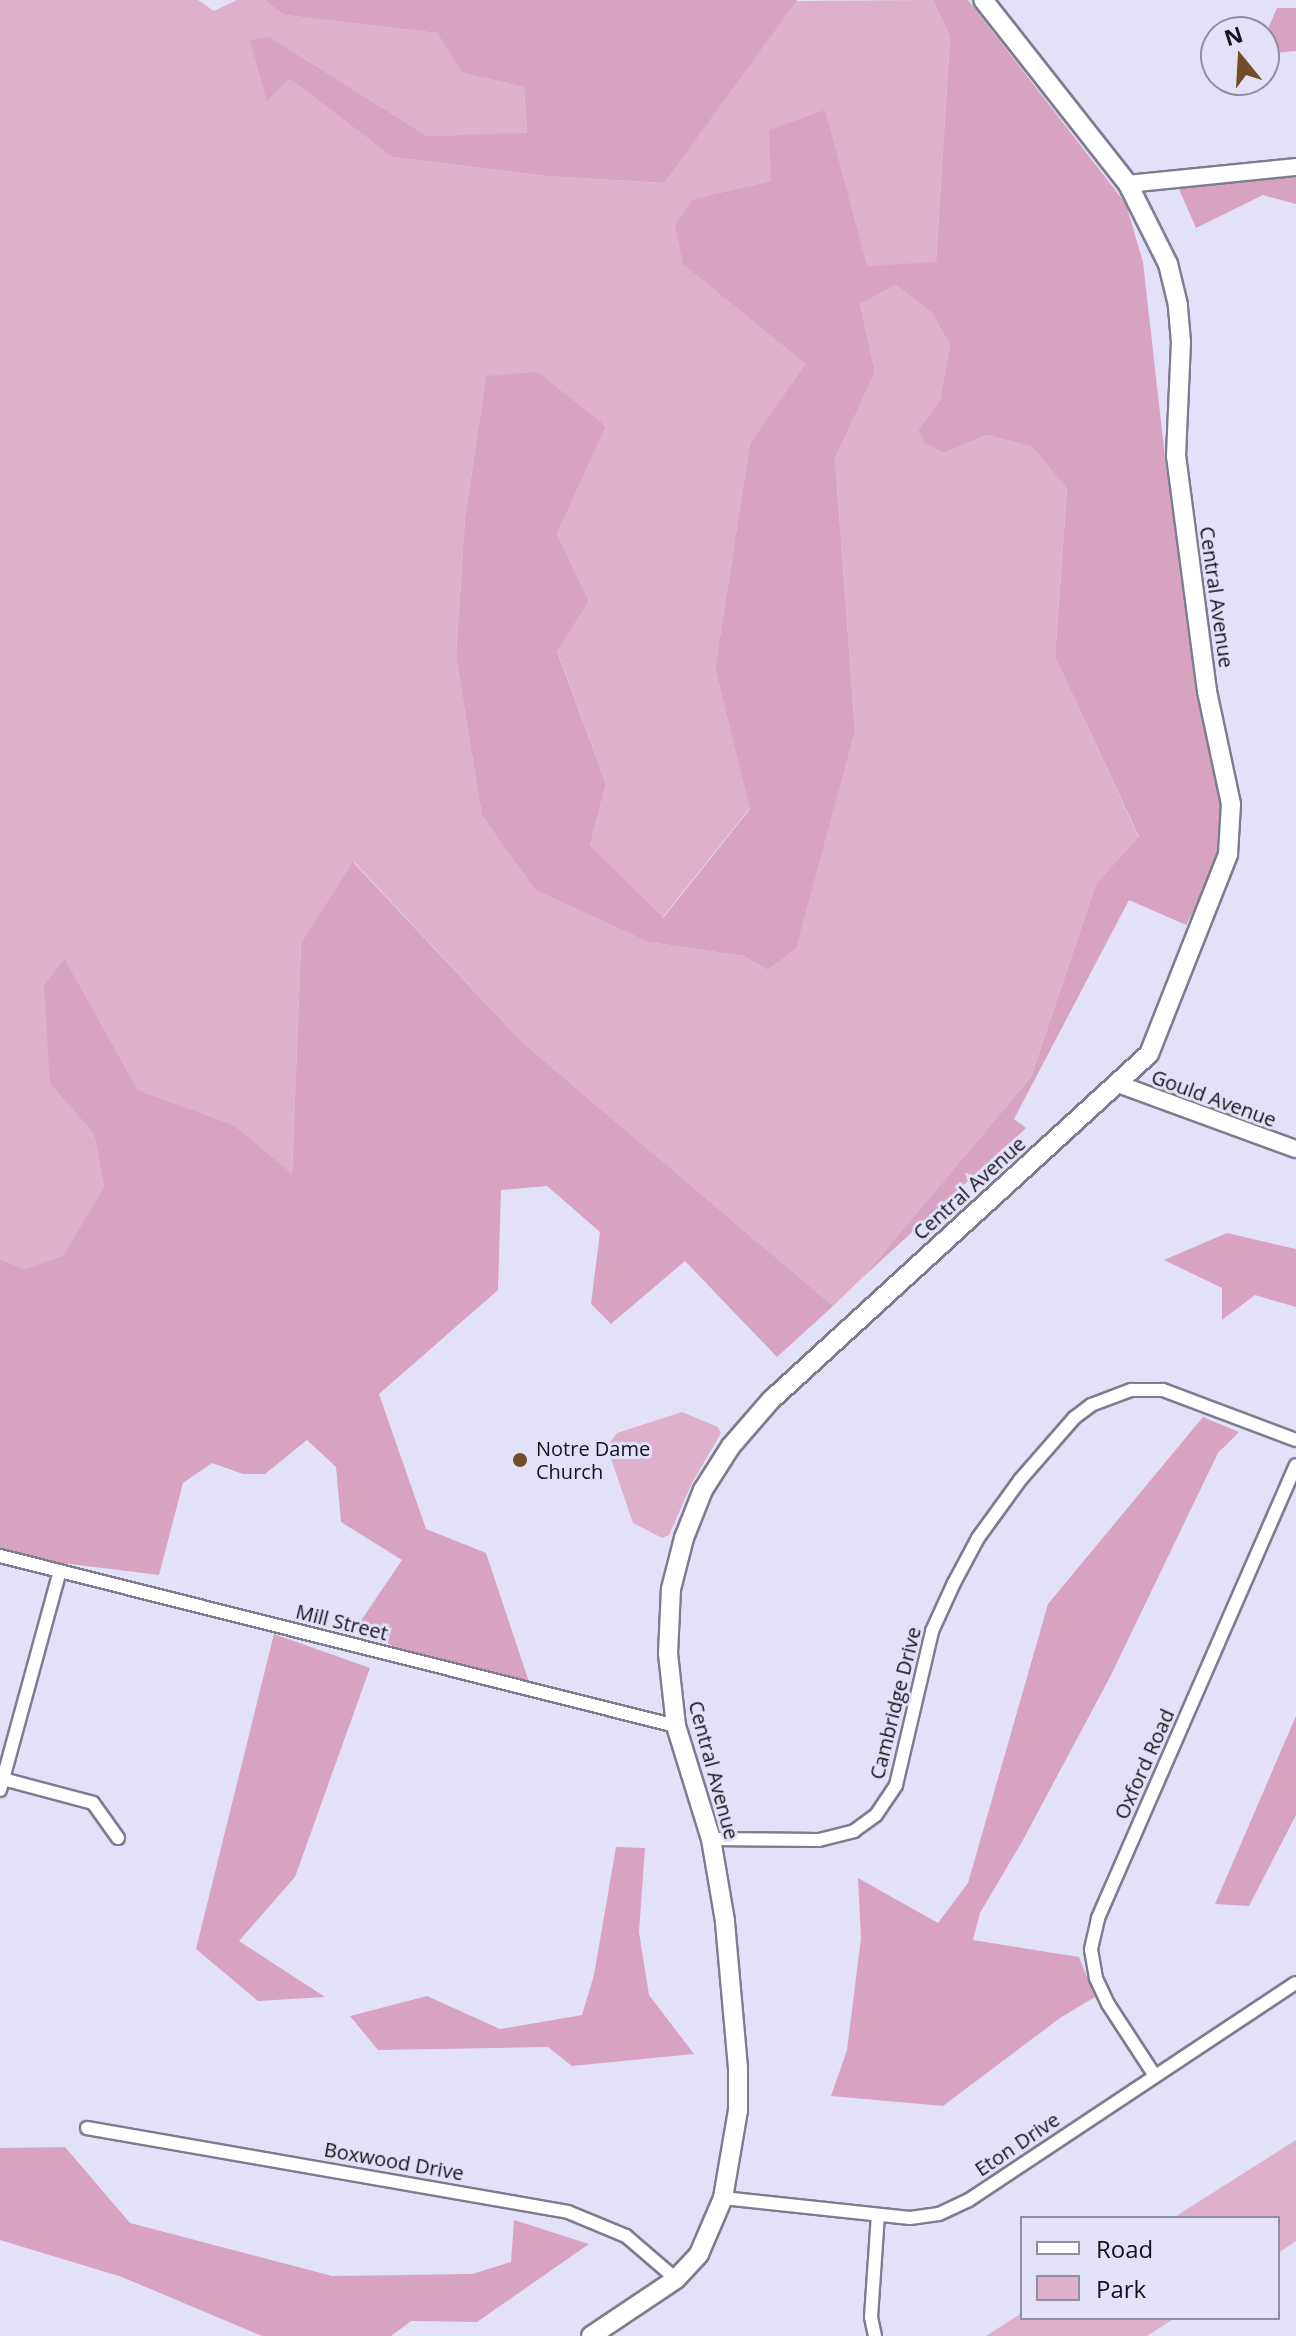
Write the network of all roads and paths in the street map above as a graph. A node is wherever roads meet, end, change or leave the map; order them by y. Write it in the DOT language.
graph roads {
  1 [pos="983,0"];
  2 [pos="1296,167"];
  3 [pos="1128,184"];
  4 [pos="1118,1084"];
  5 [pos="1296,1149"];
  6 [pos="1296,1440"];
  7 [pos="1296,1465"];
  8 [pos="0,1556"];
  9 [pos="60,1571"];
  10 [pos="676,1726"];
  11 [pos="2,1784"];
  12 [pos="118,1838"];
  13 [pos="711,1839"];
  14 [pos="1296,1983"];
  15 [pos="1155,2076"];
  16 [pos="87,2128"];
  17 [pos="723,2198"];
  18 [pos="878,2215"];
  19 [pos="676,2279"];
  20 [pos="591,2336"];
  21 [pos="875,2336"];
  1 -- 3 [label="main road, Central Avenue"];
  2 -- 3 [label="street"];
  3 -- 4 [label="main road, Central Avenue"];
  4 -- 5 [label="street, Gould Avenue"];
  4 -- 10 [label="main road, Central Avenue"];
  6 -- 13 [label="street, Cambridge Drive"];
  7 -- 15 [label="street, Oxford Road"];
  8 -- 9 [label="street, Mill Street"];
  9 -- 10 [label="street, Mill Street"];
  9 -- 11 [label="street"];
  10 -- 13 [label="main road, Central Avenue"];
  11 -- 12 [label="street"];
  13 -- 17 [label="main road, Central Avenue"];
  14 -- 15 [label="street, Eton Drive"];
  15 -- 18 [label="street, Eton Drive"];
  16 -- 19 [label="street, Boxwood Drive"];
  17 -- 18 [label="street, Eton Drive"];
  17 -- 19 [label="main road, Central Avenue"];
  18 -- 21 [label="street"];
  19 -- 20 [label="main road, Central Avenue"];
}
